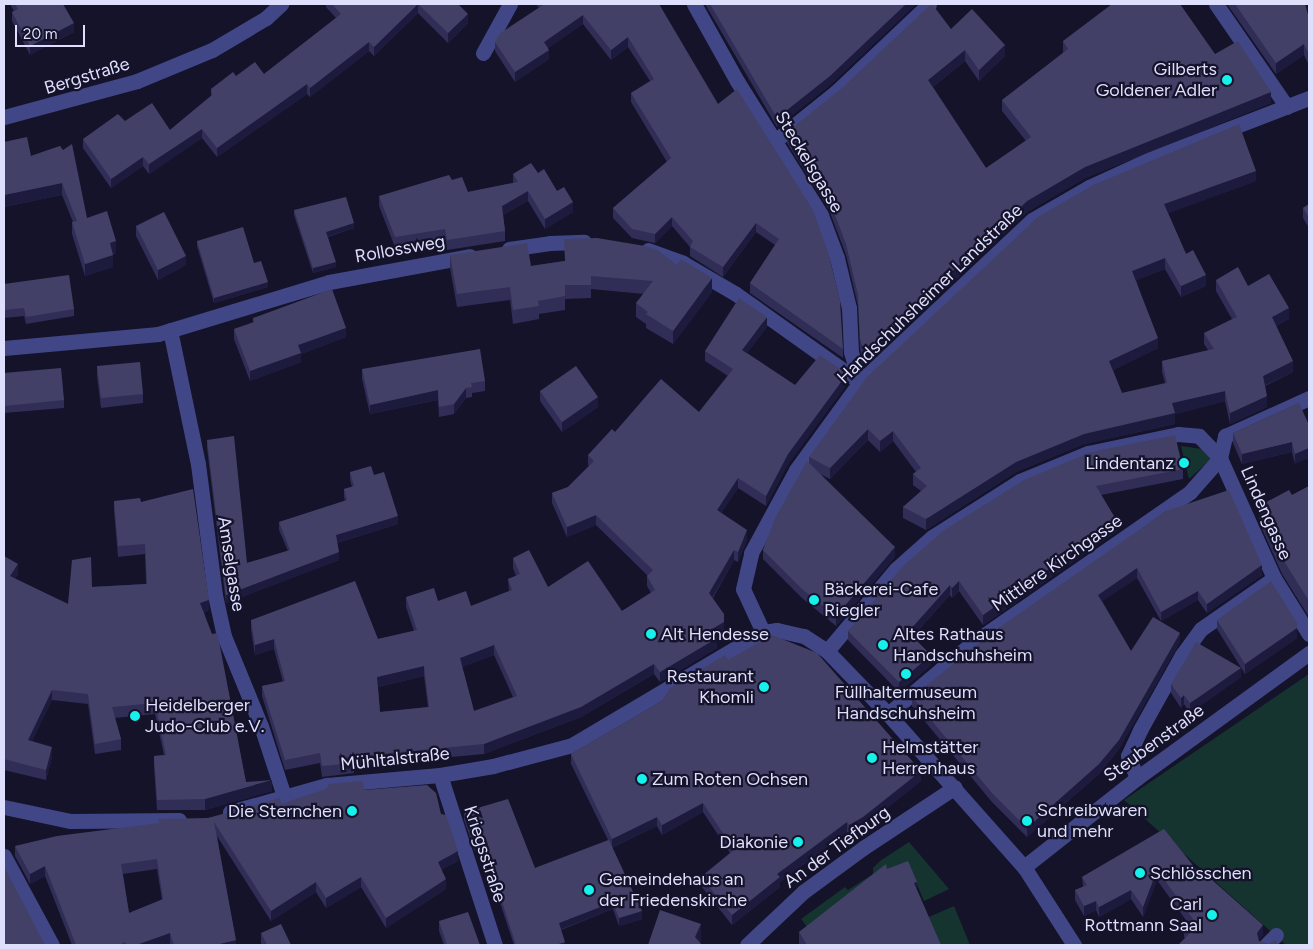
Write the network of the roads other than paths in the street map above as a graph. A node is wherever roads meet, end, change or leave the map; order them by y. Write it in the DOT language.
graph roads {
  1 [pos="281,4"];
  2 [pos="510,4"];
  3 [pos="694,4"];
  4 [pos="929,4"];
  5 [pos="1216,4"];
  6 [pos="482,53"];
  7 [pos="1309,98"];
  8 [pos="1287,107"];
  9 [pos="4,117"];
  10 [pos="776,140"];
  11 [pos="598,242"];
  12 [pos="629,246"];
  13 [pos="170,330"];
  14 [pos="4,348"];
  15 [pos="860,382"];
  16 [pos="1309,398"];
  17 [pos="1220,458"];
  18 [pos="1274,578"];
  19 [pos="763,632"];
  20 [pos="1309,634"];
  21 [pos="827,651"];
  22 [pos="1309,653"];
  23 [pos="888,714"];
  24 [pos="440,775"];
  25 [pos="1137,778"];
  26 [pos="955,787"];
  27 [pos="284,796"];
  28 [pos="4,807"];
  29 [pos="213,817"];
  30 [pos="196,820"];
  31 [pos="4,856"];
  32 [pos="1024,867"];
  33 [pos="52,945"];
  34 [pos="496,945"];
  35 [pos="747,945"];
  36 [pos="1074,945"];
  1 -- 9 [label="street, Bergstraße"];
  2 -- 6 [label="street"];
  3 -- 10 [label="street, Steckelsgasse"];
  4 -- 10 [label="street"];
  5 -- 8 [label="street"];
  7 -- 8 [label="street, Handschuhsheimer Landstraße"];
  8 -- 15 [label="street, Handschuhsheimer Landstraße"];
  10 -- 15 [label="street, Steckelsgasse"];
  11 -- 13 [label="street, Rollossweg"];
  12 -- 15 [label="street"];
  13 -- 14 [label="street, Rollossweg"];
  13 -- 27 [label="street, Amselgasse"];
  15 -- 19 [label="street, Handschuhsheimer Landstraße"];
  16 -- 17 [label="street"];
  17 -- 18 [label="street, Lindengasse"];
  17 -- 21 [label="street, Lindengasse"];
  17 -- 23 [label="street, Mittlere Kirchgasse"];
  18 -- 20 [label="street, Lindengasse"];
  18 -- 25 [label="street"];
  19 -- 21 [label="street"];
  19 -- 24 [label="street, Mühltalstraße"];
  21 -- 23 [label="street"];
  22 -- 25 [label="street, Steubenstraße"];
  23 -- 26 [label="street"];
  24 -- 27 [label="street, Mühltalstraße"];
  24 -- 34 [label="street, Kriegsstraße"];
  25 -- 32 [label="street, Steubenstraße"];
  26 -- 32 [label="street"];
  26 -- 35 [label="street, An der Tiefburg"];
  27 -- 29 [label="street, Mühltalstraße"];
  28 -- 30 [label="street"];
  31 -- 33 [label="street"];
  32 -- 36 [label="street"];
}
